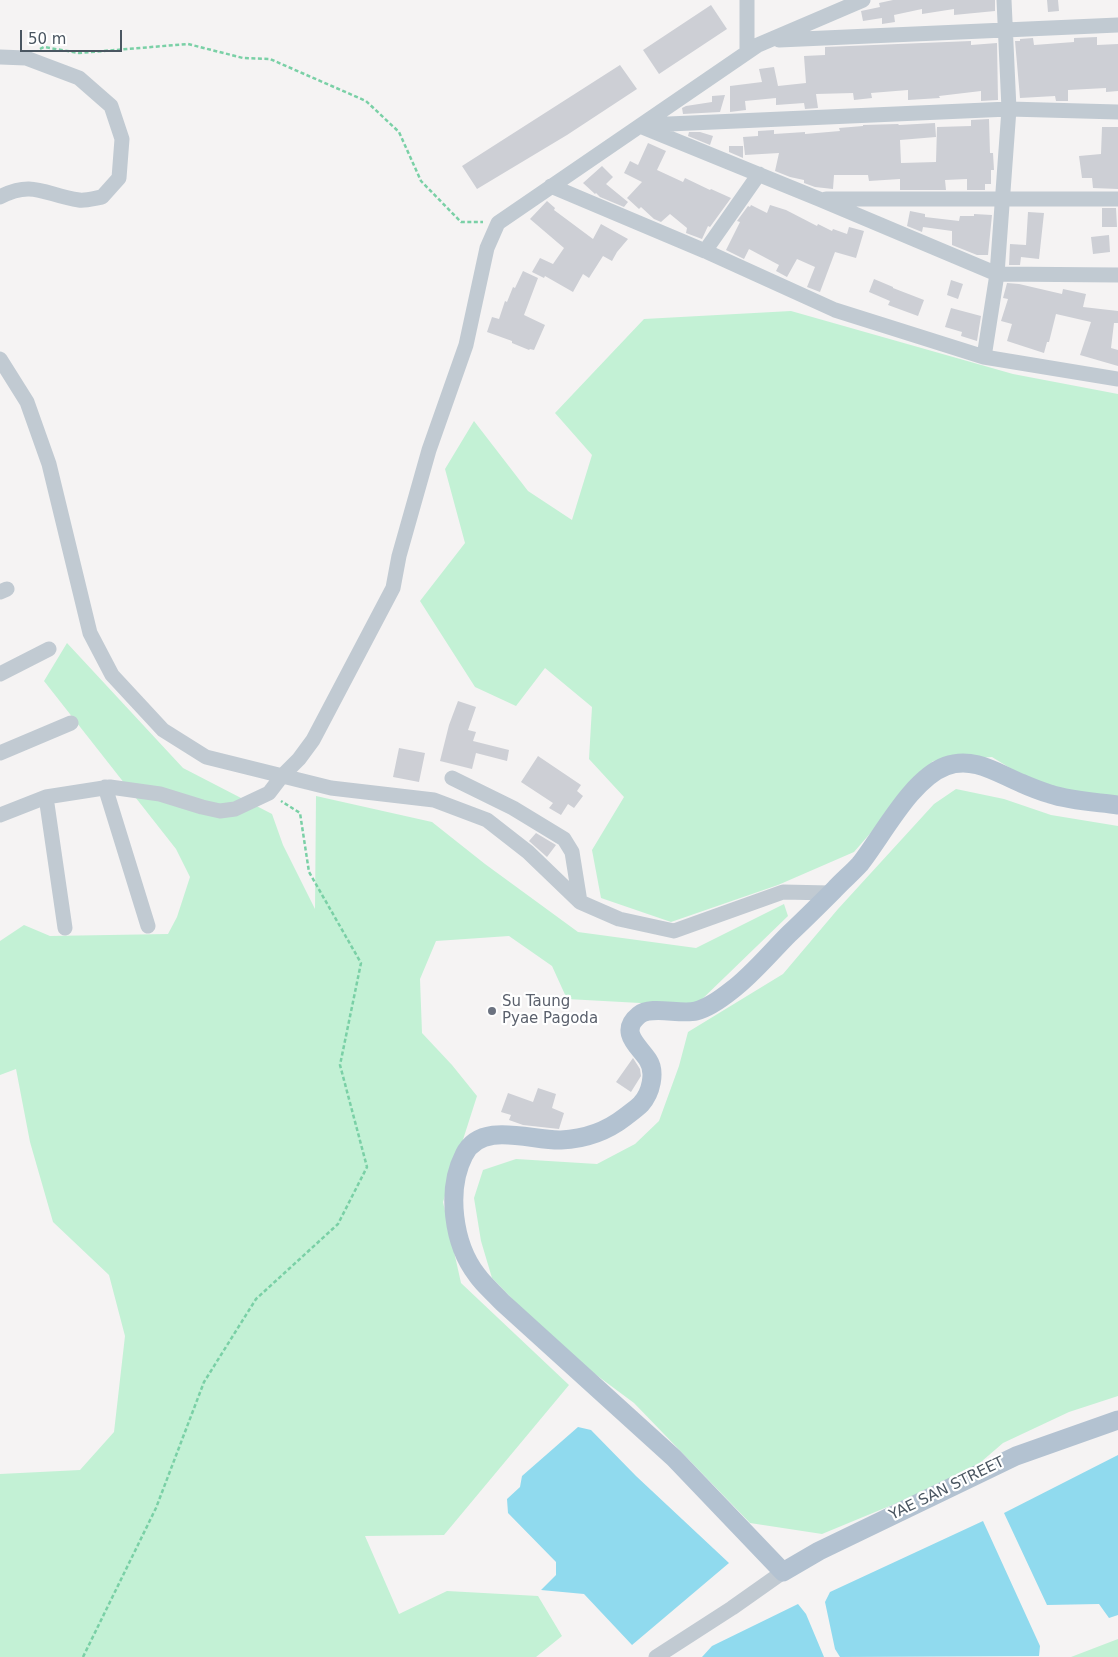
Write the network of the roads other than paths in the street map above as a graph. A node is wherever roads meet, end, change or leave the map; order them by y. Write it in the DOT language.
graph roads {
  1 [pos="747,0"];
  2 [pos="863,0"];
  3 [pos="1004,0"];
  4 [pos="1118,25"];
  5 [pos="1005,29"];
  6 [pos="767,41"];
  7 [pos="748,52"];
  8 [pos="0,57"];
  9 [pos="1009,109"];
  10 [pos="1118,112"];
  11 [pos="640,126"];
  12 [pos="758,174"];
  13 [pos="551,186"];
  14 [pos="0,197"];
  15 [pos="1002,198"];
  16 [pos="819,199"];
  17 [pos="1118,199"];
  18 [pos="705,251"];
  19 [pos="997,274"];
  20 [pos="1118,275"];
  21 [pos="984,358"];
  22 [pos="0,359"];
  23 [pos="1118,379"];
  24 [pos="48,650"];
  25 [pos="0,674"];
  26 [pos="71,723"];
  27 [pos="0,753"];
  28 [pos="282,776"];
  29 [pos="452,778"];
  30 [pos="105,788"];
  31 [pos="46,796"];
  32 [pos="1118,805"];
  33 [pos="0,815"];
  34 [pos="830,893"];
  35 [pos="580,902"];
  36 [pos="148,926"];
  37 [pos="65,928"];
  38 [pos="1118,1420"];
  39 [pos="783,1572"];
  40 [pos="656,1657"];
  1 -- 7 [label="street"];
  2 -- 6 [label="street"];
  3 -- 5 [label="street"];
  4 -- 5 [label="street"];
  5 -- 6 [label="street"];
  5 -- 9 [label="street"];
  6 -- 7 [label="street"];
  7 -- 11 [label="street"];
  8 -- 14 [label="street"];
  9 -- 10 [label="street"];
  9 -- 11 [label="street"];
  9 -- 15 [label="street"];
  11 -- 12 [label="street"];
  11 -- 13 [label="street"];
  12 -- 16 [label="street"];
  12 -- 18 [label="street"];
  13 -- 18 [label="street"];
  13 -- 28 [label="street"];
  15 -- 16 [label="street"];
  15 -- 17 [label="street"];
  15 -- 19 [label="street"];
  16 -- 19 [label="street"];
  18 -- 21 [label="street"];
  19 -- 20 [label="street"];
  19 -- 21 [label="street"];
  21 -- 23 [label="street"];
  22 -- 28 [label="street"];
  24 -- 25 [label="street"];
  26 -- 27 [label="street"];
  28 -- 30 [label="street"];
  28 -- 35 [label="street"];
  29 -- 35 [label="street"];
  30 -- 31 [label="street"];
  30 -- 36 [label="street"];
  31 -- 33 [label="street"];
  31 -- 37 [label="street"];
  32 -- 34 [label="main road"];
  34 -- 35 [label="street"];
  34 -- 39 [label="main road"];
  38 -- 39 [label="main road, YAE SAN STREET"];
  39 -- 40 [label="street"];
}
